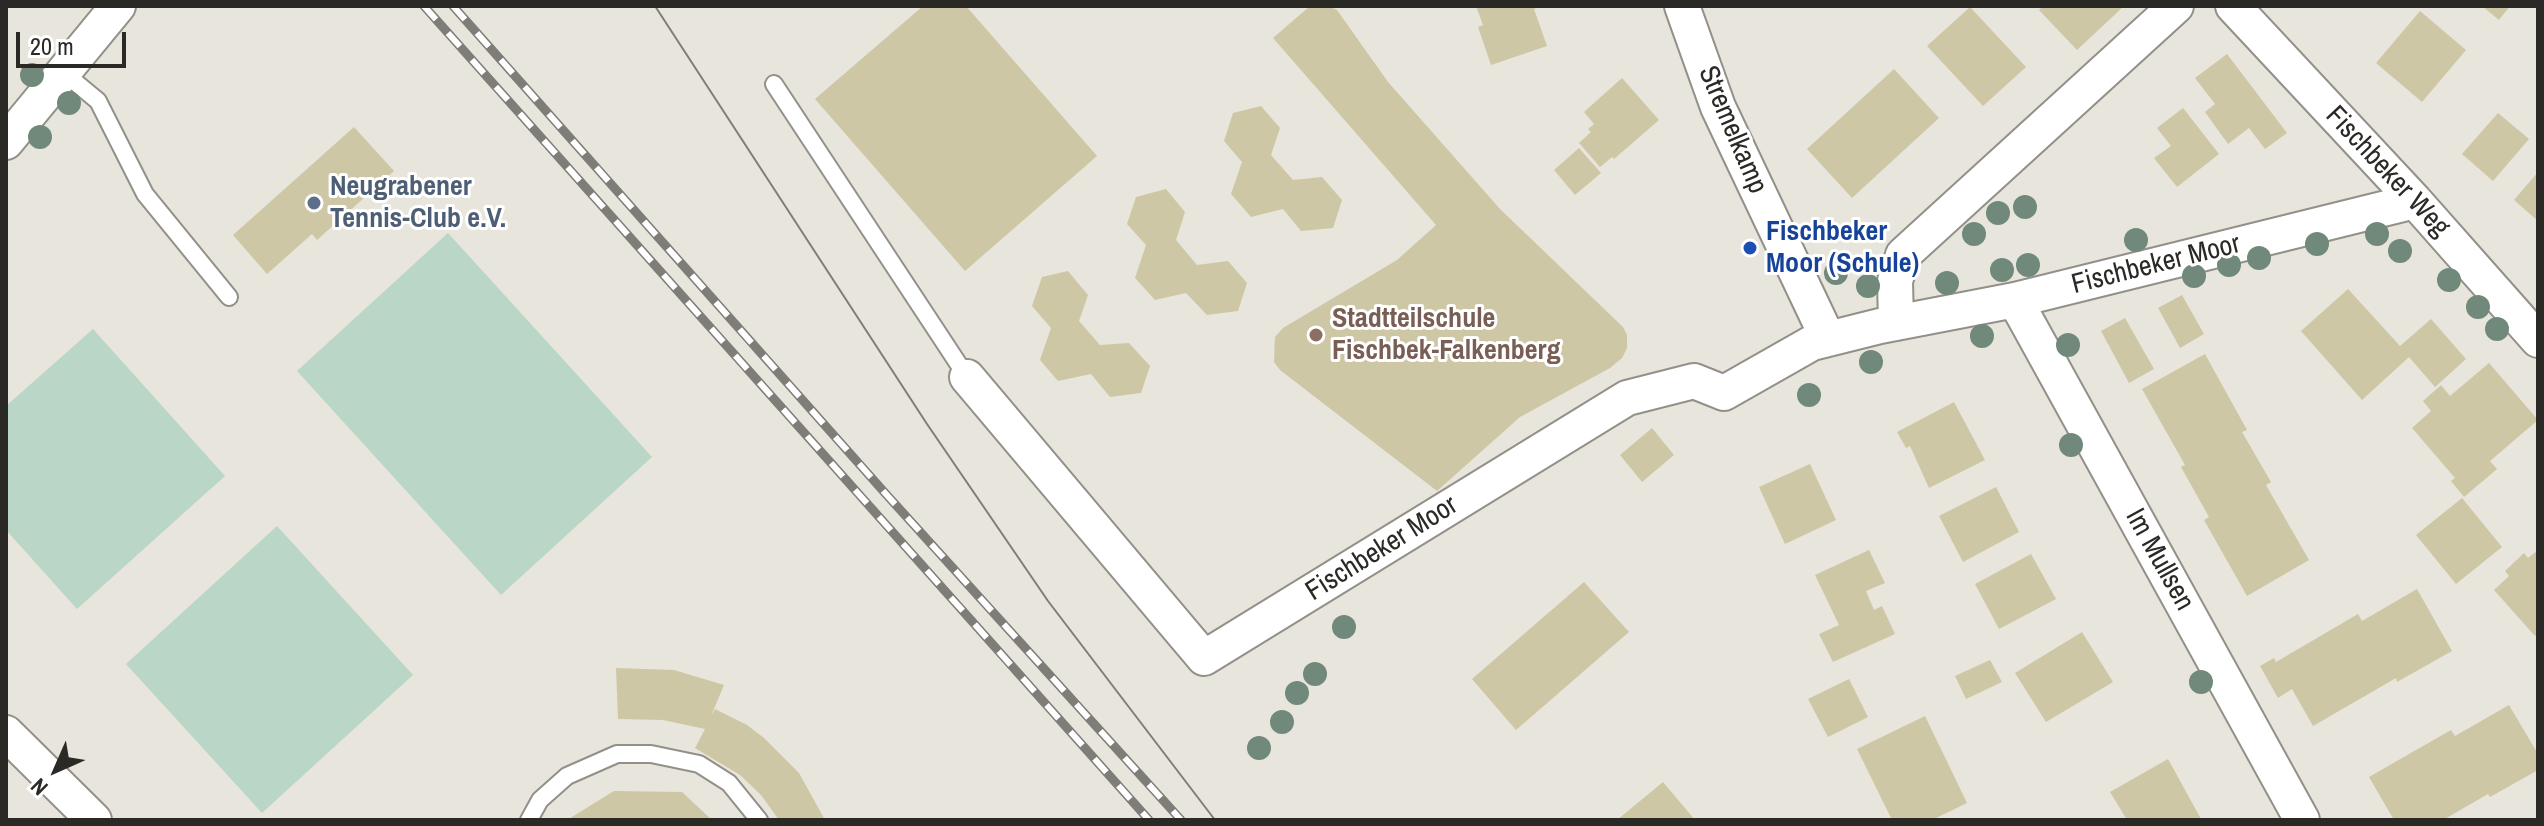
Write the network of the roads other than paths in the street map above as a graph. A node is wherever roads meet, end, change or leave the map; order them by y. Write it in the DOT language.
graph roads {
  1 [pos="118,6"];
  2 [pos="1682,6"];
  3 [pos="2176,6"];
  4 [pos="2233,6"];
  5 [pos="63,72"];
  6 [pos="774,84"];
  7 [pos="6,142"];
  8 [pos="2415,201"];
  9 [pos="229,297"];
  10 [pos="2015,300"];
  11 [pos="1896,323"];
  12 [pos="1828,339"];
  13 [pos="2538,340"];
  14 [pos="967,377"];
  15 [pos="6,733"];
  16 [pos="94,820"];
  17 [pos="529,820"];
  18 [pos="759,820"];
  19 [pos="2302,820"];
  1 -- 5 [label="street"];
  2 -- 12 [label="street, Stremelkamp"];
  3 -- 11 [label="street"];
  4 -- 8 [label="street, Fischbeker Weg"];
  5 -- 7 [label="street"];
  5 -- 9 [label="lane"];
  6 -- 14 [label="lane"];
  8 -- 10 [label="street, Fischbeker Moor"];
  8 -- 13 [label="street, Fischbeker Weg"];
  10 -- 11 [label="street, Fischbeker Moor"];
  10 -- 19 [label="street, Im Mullsen"];
  11 -- 12 [label="street, Fischbeker Moor"];
  12 -- 14 [label="street, Fischbeker Moor"];
  15 -- 16 [label="street"];
  17 -- 18 [label="lane"];
}
